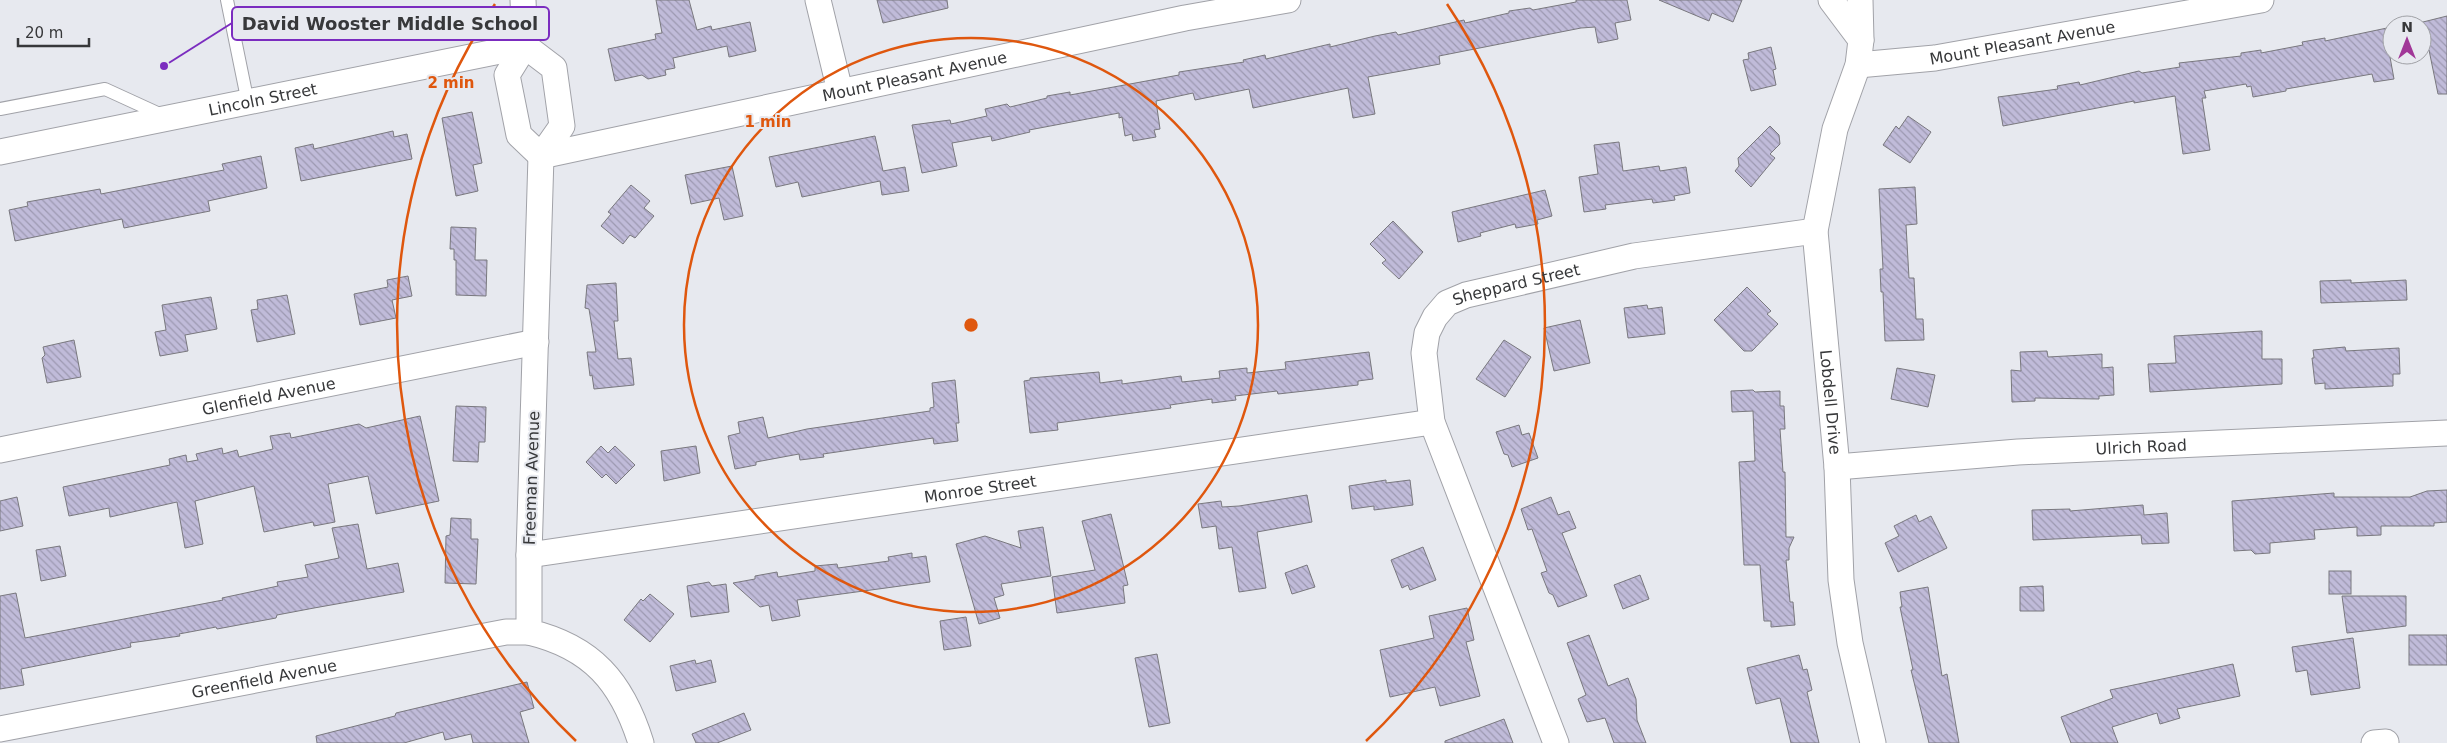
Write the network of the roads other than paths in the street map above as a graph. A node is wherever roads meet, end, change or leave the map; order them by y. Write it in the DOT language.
graph roads {
  1 [pos="227,0"];
  2 [pos="523,0"];
  3 [pos="818,0"];
  4 [pos="1288,0"];
  5 [pos="1831,0"];
  6 [pos="1860,0"];
  7 [pos="2261,0"];
  8 [pos="1184,9"];
  9 [pos="1861,40"];
  10 [pos="525,46"];
  11 [pos="1858,65"];
  12 [pos="840,90"];
  13 [pos="248,103"];
  14 [pos="0,109"];
  15 [pos="168,118"];
  16 [pos="0,152"];
  17 [pos="541,156"];
  18 [pos="1815,231"];
  19 [pos="536,342"];
  20 [pos="1432,422"];
  21 [pos="2447,433"];
  22 [pos="0,450"];
  23 [pos="1837,467"];
  24 [pos="529,555"];
  25 [pos="529,632"];
  26 [pos="0,729"];
  27 [pos="641,743"];
  28 [pos="1556,743"];
  29 [pos="1873,743"];
  1 -- 13 [label="lane"];
  2 -- 10 [label="street"];
  3 -- 12 [label="street"];
  4 -- 8 [label="street, Mount Pleasant Avenue"];
  5 -- 9 [label="street"];
  6 -- 9 [label="street"];
  7 -- 11 [label="street, Mount Pleasant Avenue"];
  8 -- 12 [label="street, Mount Pleasant Avenue"];
  9 -- 11 [label="street"];
  10 -- 13 [label="street, Lincoln Street"];
  10 -- 17 [label="street"];
  10 -- 17 [label="street"];
  11 -- 18 [label="street, Lobdell Drive"];
  12 -- 17 [label="street, Mount Pleasant Avenue"];
  13 -- 15 [label="street, Lincoln Street"];
  14 -- 15 [label="lane"];
  15 -- 16 [label="street, Lincoln Street"];
  17 -- 19 [label="street, Freeman Avenue"];
  18 -- 20 [label="street, Sheppard Street"];
  18 -- 23 [label="street, Lobdell Drive"];
  19 -- 22 [label="street, Glenfield Avenue"];
  19 -- 24 [label="street, Freeman Avenue"];
  20 -- 24 [label="street, Monroe Street"];
  20 -- 28 [label="street, Sheppard Street"];
  21 -- 23 [label="street, Ulrich Road"];
  23 -- 29 [label="street, Lobdell Drive"];
  24 -- 25 [label="street, Freeman Avenue"];
  25 -- 26 [label="street, Greenfield Avenue"];
  25 -- 27 [label="street"];
}
